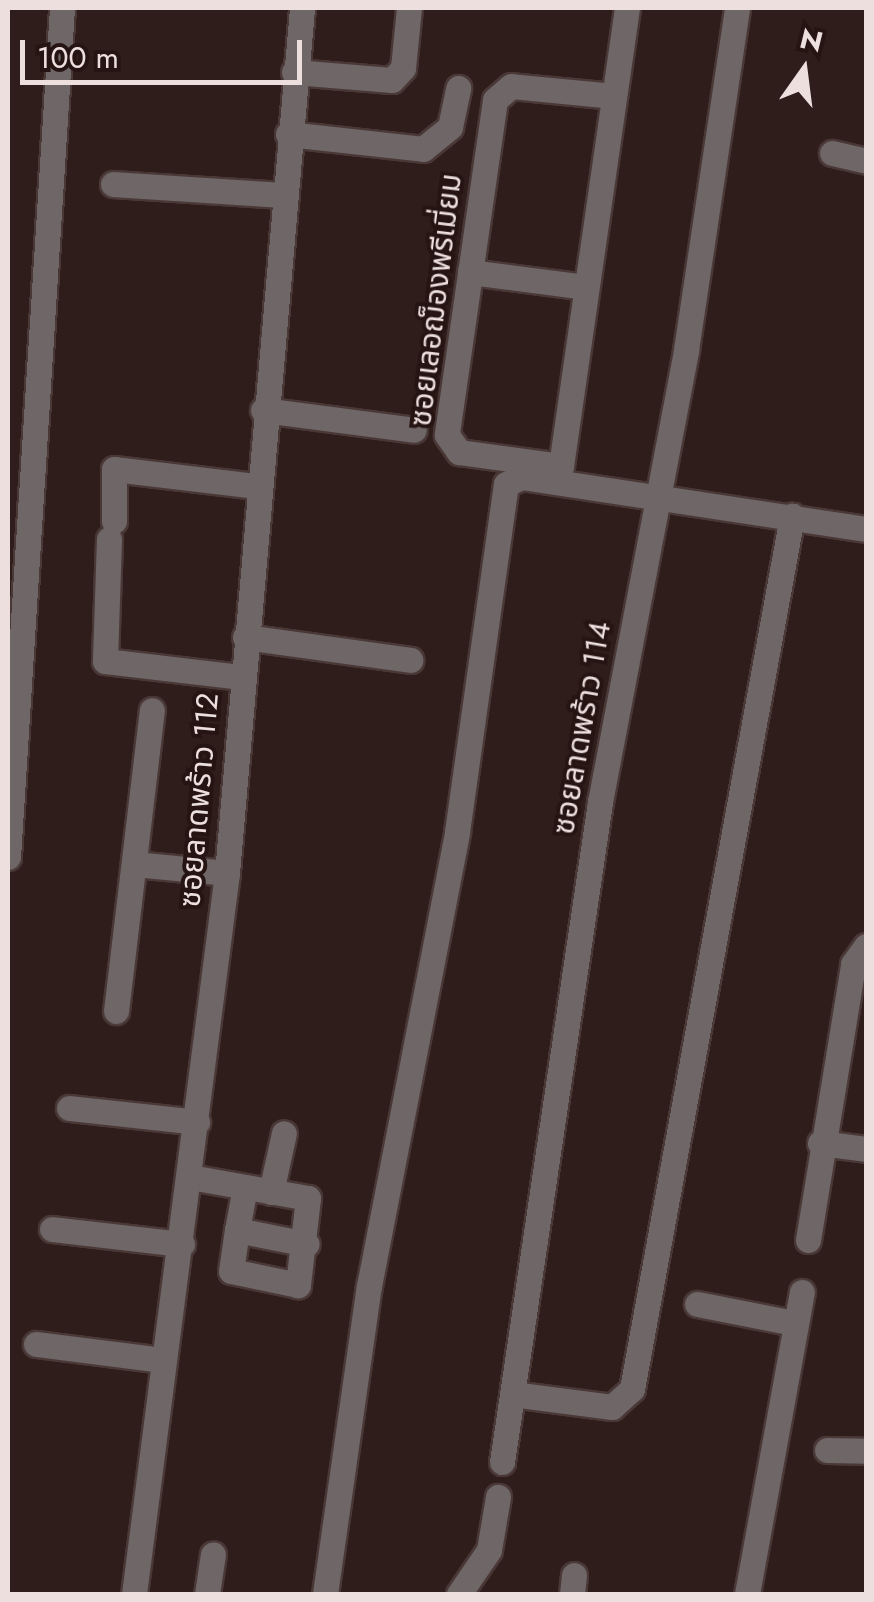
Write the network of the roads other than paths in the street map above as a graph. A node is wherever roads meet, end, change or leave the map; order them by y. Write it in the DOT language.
graph roads {
  1 [pos="62,8"];
  2 [pos="302,8"];
  3 [pos="409,8"];
  4 [pos="627,8"];
  5 [pos="736,8"];
  6 [pos="294,72"];
  7 [pos="458,88"];
  8 [pos="614,96"];
  9 [pos="288,134"];
  10 [pos="832,153"];
  11 [pos="866,161"];
  12 [pos="114,184"];
  13 [pos="282,194"];
  14 [pos="470,272"];
  15 [pos="586,287"];
  16 [pos="263,410"];
  17 [pos="20,429"];
  18 [pos="414,430"];
  19 [pos="560,474"];
  20 [pos="257,486"];
  21 [pos="659,496"];
  22 [pos="792,516"];
  23 [pos="866,530"];
  24 [pos="245,637"];
  25 [pos="410,660"];
  26 [pos="242,677"];
  27 [pos="152,710"];
  28 [pos="8,857"];
  29 [pos="134,864"];
  30 [pos="227,873"];
  31 [pos="866,946"];
  32 [pos="116,1011"];
  33 [pos="69,1108"];
  34 [pos="197,1122"];
  35 [pos="284,1133"];
  36 [pos="820,1143"];
  37 [pos="866,1149"];
  38 [pos="190,1177"];
  39 [pos="245,1187"];
  40 [pos="271,1192"];
  41 [pos="52,1229"];
  42 [pos="237,1230"];
  43 [pos="808,1240"];
  44 [pos="182,1244"];
  45 [pos="307,1244"];
  46 [pos="802,1292"];
  47 [pos="697,1304"];
  48 [pos="794,1324"];
  49 [pos="36,1344"];
  50 [pos="162,1360"];
  51 [pos="512,1394"];
  52 [pos="826,1450"];
  53 [pos="866,1450"];
  54 [pos="502,1462"];
  55 [pos="498,1497"];
  56 [pos="213,1554"];
  57 [pos="134,1594"];
  58 [pos="207,1594"];
  59 [pos="324,1594"];
  60 [pos="459,1594"];
  61 [pos="746,1594"];
  1 -- 17 [label="street"];
  2 -- 6 [label="street, ซอยลาดพร้าว 112"];
  3 -- 6 [label="street"];
  4 -- 8 [label="street"];
  5 -- 21 [label="street, ซอยลาดพร้าว 114"];
  6 -- 9 [label="street, ซอยลาดพร้าว 112"];
  7 -- 9 [label="street"];
  8 -- 14 [label="street, ซอยเลอฌ็องพรีเมี่ยม"];
  8 -- 15 [label="street"];
  9 -- 13 [label="street, ซอยลาดพร้าว 112"];
  10 -- 11 [label="street"];
  12 -- 13 [label="street"];
  13 -- 16 [label="street, ซอยลาดพร้าว 112"];
  14 -- 15 [label="street"];
  14 -- 19 [label="street, ซอยเลอฌ็องพรีเมี่ยม"];
  15 -- 19 [label="street"];
  16 -- 18 [label="street"];
  16 -- 20 [label="street, ซอยลาดพร้าว 112"];
  17 -- 28 [label="street"];
  19 -- 21 [label="street"];
  19 -- 59 [label="street"];
  20 -- 24 [label="street, ซอยลาดพร้าว 112"];
  20 -- 26 [label="street"];
  21 -- 22 [label="street"];
  21 -- 51 [label="street, ซอยลาดพร้าว 114"];
  22 -- 23 [label="street"];
  22 -- 51 [label="street"];
  24 -- 25 [label="street"];
  24 -- 26 [label="street, ซอยลาดพร้าว 112"];
  26 -- 30 [label="street, ซอยลาดพร้าว 112"];
  27 -- 29 [label="street"];
  29 -- 30 [label="street"];
  29 -- 32 [label="street"];
  30 -- 34 [label="street, ซอยลาดพร้าว 112"];
  31 -- 36 [label="street"];
  33 -- 34 [label="street"];
  34 -- 38 [label="street, ซอยลาดพร้าว 112"];
  35 -- 40 [label="street"];
  36 -- 37 [label="street"];
  36 -- 43 [label="street"];
  38 -- 39 [label="street"];
  38 -- 44 [label="street, ซอยลาดพร้าว 112"];
  39 -- 40 [label="street"];
  39 -- 42 [label="street"];
  40 -- 45 [label="street"];
  41 -- 44 [label="street"];
  42 -- 45 [label="street"];
  42 -- 45 [label="street"];
  44 -- 50 [label="street, ซอยลาดพร้าว 112"];
  46 -- 48 [label="street"];
  47 -- 48 [label="street"];
  48 -- 61 [label="street"];
  49 -- 50 [label="street"];
  50 -- 57 [label="street, ซอยลาดพร้าว 112"];
  51 -- 54 [label="street, ซอยลาดพร้าว 114"];
  52 -- 53 [label="street"];
  55 -- 60 [label="street"];
  56 -- 58 [label="street"];
}
